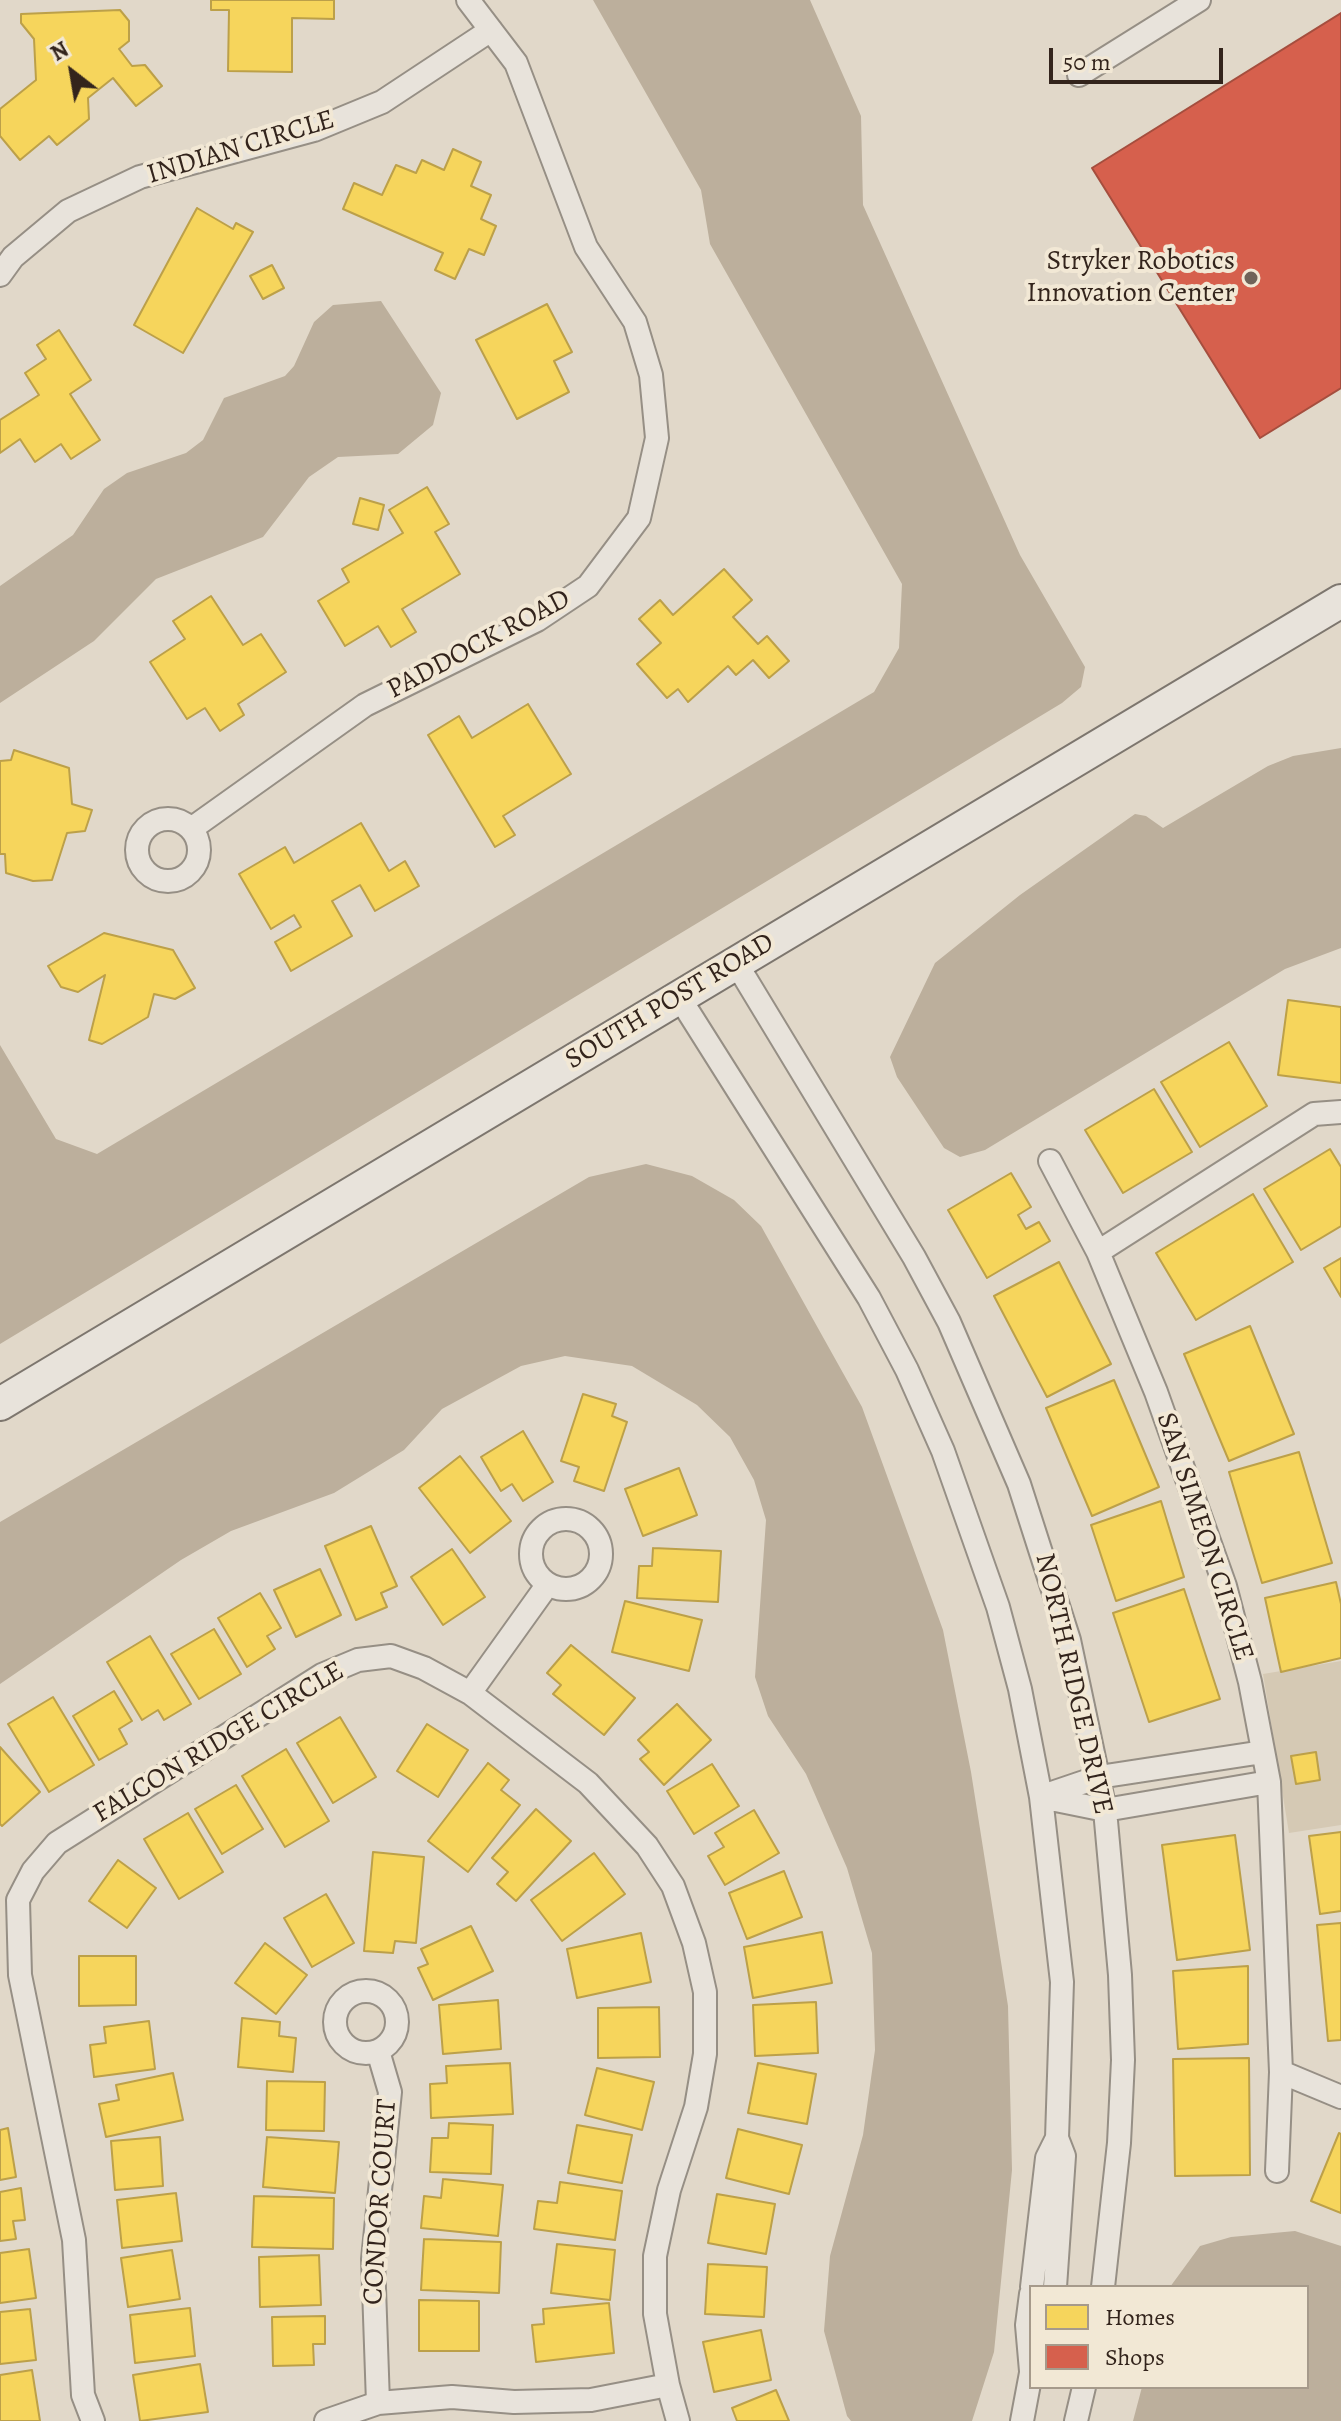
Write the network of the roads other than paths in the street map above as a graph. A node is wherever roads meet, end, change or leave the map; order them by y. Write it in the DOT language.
graph roads {
  1 [pos="468,0"];
  2 [pos="1199,0"];
  3 [pos="491,30"];
  4 [pos="1079,75"];
  5 [pos="0,275"];
  6 [pos="1341,601"];
  7 [pos="191,829"];
  8 [pos="736,963"];
  9 [pos="679,997"];
  10 [pos="1341,1112"];
  11 [pos="1050,1161"];
  12 [pos="1098,1252"];
  13 [pos="0,1404"];
  14 [pos="548,1584"];
  15 [pos="470,1693"];
  16 [pos="1263,1752"];
  17 [pos="1099,1777"];
  18 [pos="1269,1782"];
  19 [pos="1041,1797"];
  20 [pos="1105,1810"];
  21 [pos="378,2051"];
  22 [pos="1281,2072"];
  23 [pos="1341,2097"];
  24 [pos="1057,2138"];
  25 [pos="1277,2171"];
  26 [pos="1032,2285"];
  27 [pos="1055,2285"];
  28 [pos="1103,2285"];
  29 [pos="1029,2310"];
  30 [pos="1029,2348"];
  31 [pos="1029,2383"];
  32 [pos="668,2385"];
  33 [pos="1084,2389"];
  34 [pos="378,2403"];
  35 [pos="93,2421"];
  36 [pos="326,2421"];
  37 [pos="678,2421"];
  38 [pos="1022,2421"];
  39 [pos="1076,2421"];
  1 -- 3 [label="street, PADDOCK ROAD"];
  2 -- 4 [label="street"];
  3 -- 5 [label="street, INDIAN CIRCLE"];
  3 -- 7 [label="street, PADDOCK ROAD"];
  6 -- 8 [label="street, SOUTH POST ROAD"];
  8 -- 9 [label="street, SOUTH POST ROAD"];
  8 -- 17 [label="street, NORTH RIDGE DRIVE"];
  9 -- 13 [label="street, SOUTH POST ROAD"];
  9 -- 19 [label="street, NORTH RIDGE DRIVE"];
  10 -- 12 [label="street"];
  11 -- 12 [label="street, SAN SIMEON CIRCLE"];
  12 -- 16 [label="street, SAN SIMEON CIRCLE"];
  14 -- 15 [label="street"];
  15 -- 32 [label="street, FALCON RIDGE CIRCLE"];
  15 -- 35 [label="street, FALCON RIDGE CIRCLE"];
  16 -- 17 [label="street"];
  16 -- 18 [label="street, SAN SIMEON CIRCLE"];
  17 -- 19 [label="street"];
  17 -- 20 [label="street, NORTH RIDGE DRIVE"];
  18 -- 20 [label="street"];
  18 -- 22 [label="street, SAN SIMEON CIRCLE"];
  19 -- 20 [label="street"];
  19 -- 24 [label="street, NORTH RIDGE DRIVE"];
  20 -- 28 [label="street, NORTH RIDGE DRIVE"];
  21 -- 34 [label="street, CONDOR COURT"];
  22 -- 23 [label="street"];
  22 -- 25 [label="street, SAN SIMEON CIRCLE"];
  24 -- 26 [label="street, NORTH RIDGE DRIVE"];
  24 -- 27 [label="street, NORTH RIDGE DRIVE"];
  29 -- 30 [label="street"];
  31 -- 38 [label="street"];
  32 -- 34 [label="street"];
  32 -- 37 [label="street, FALCON RIDGE CIRCLE"];
  33 -- 39 [label="street"];
  34 -- 36 [label="street"];
}
